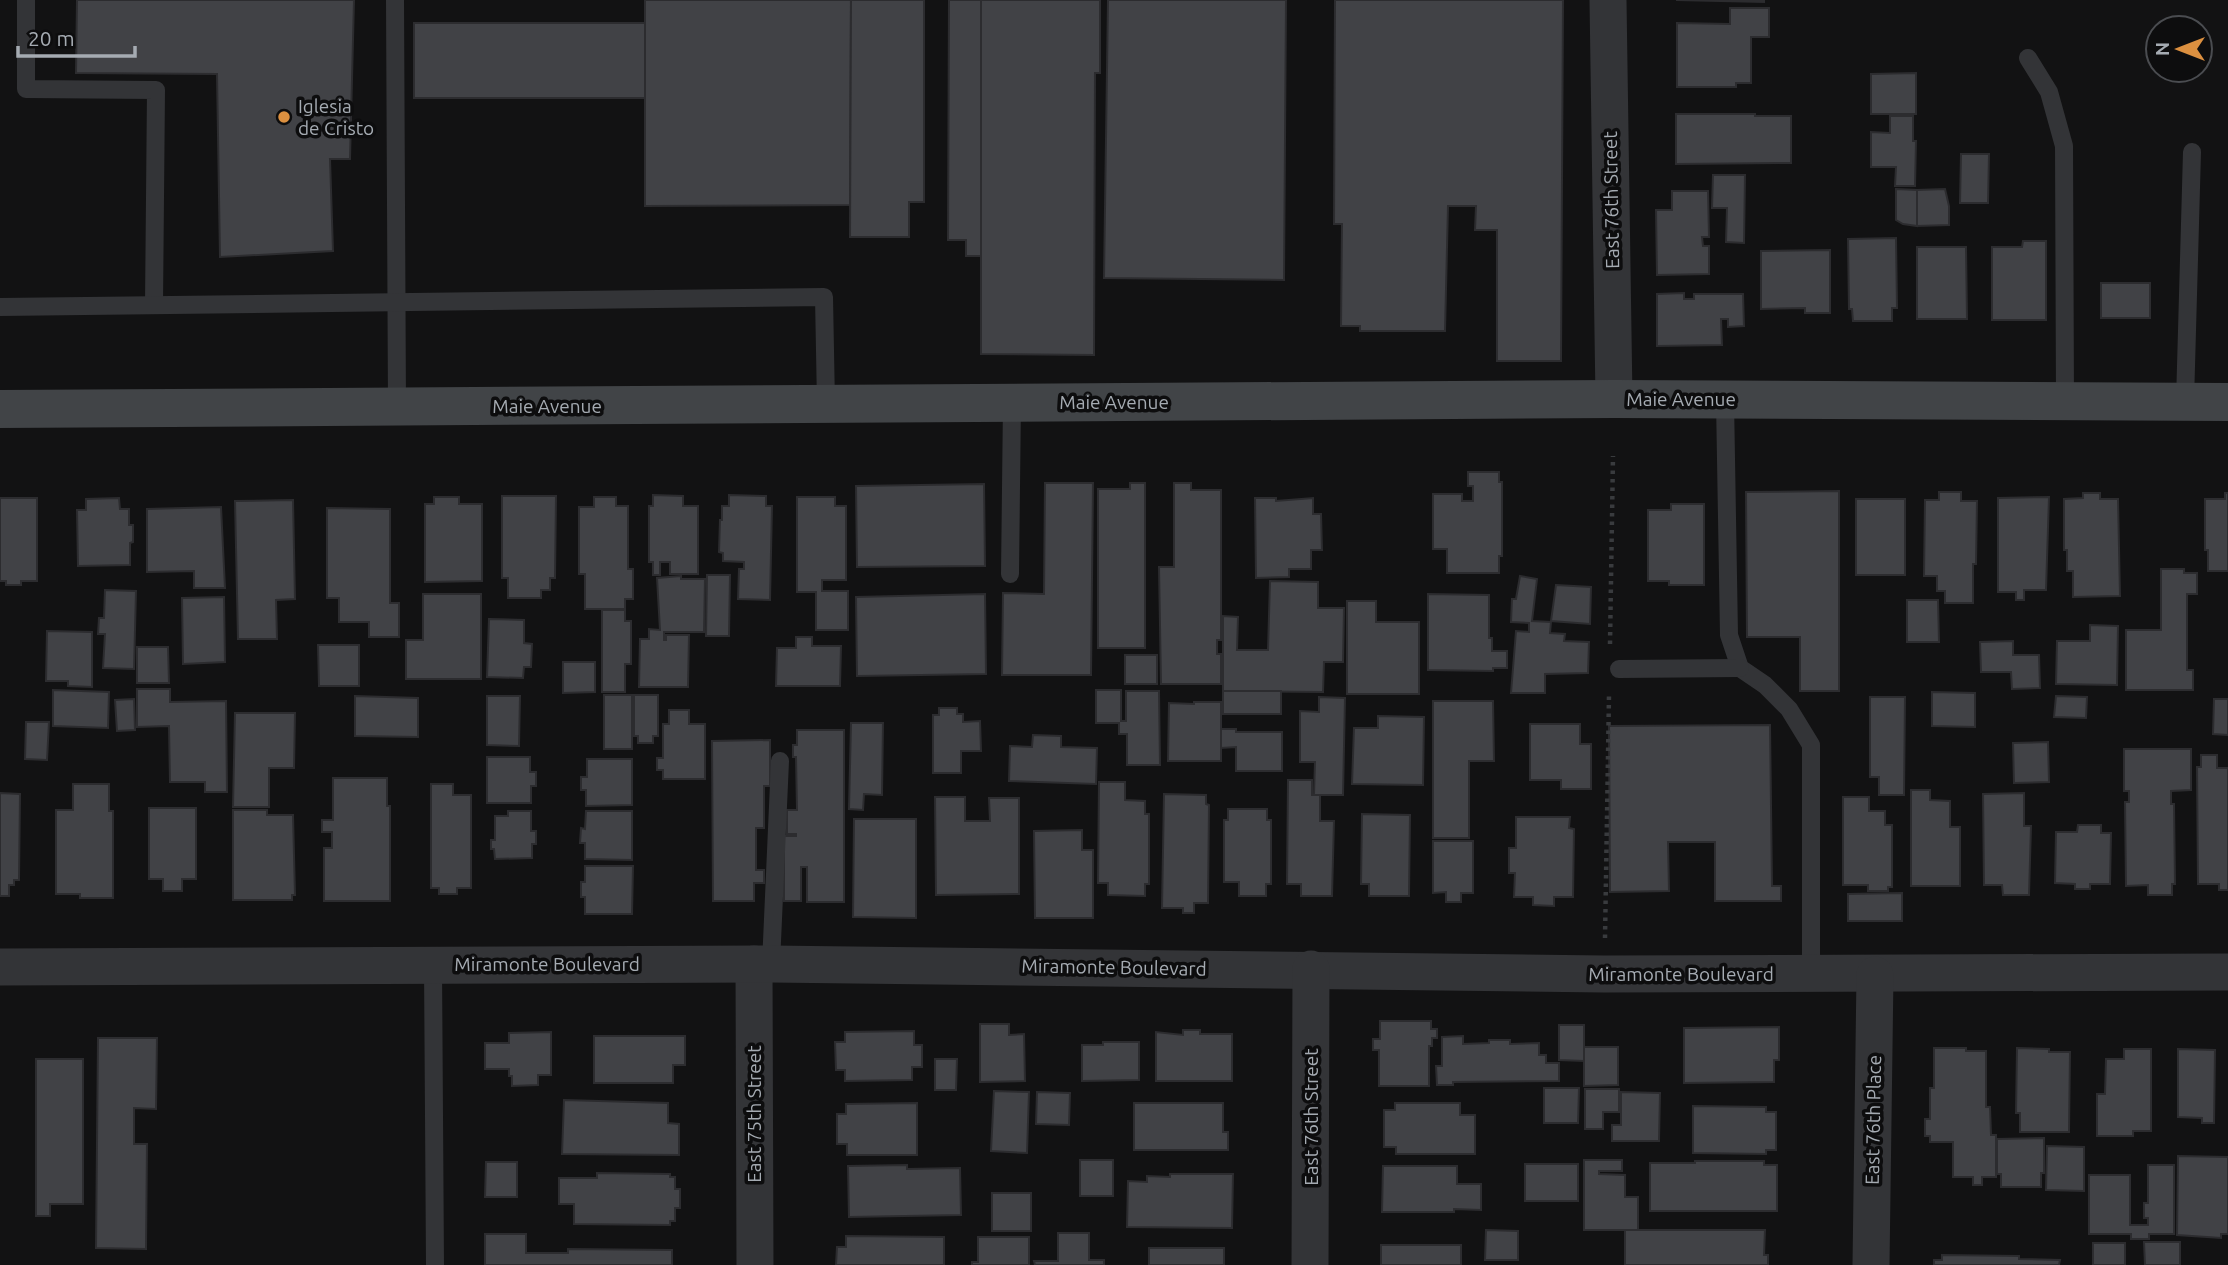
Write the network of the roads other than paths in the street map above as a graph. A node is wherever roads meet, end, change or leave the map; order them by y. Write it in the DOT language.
graph roads {
  1 [pos="26,0"];
  2 [pos="395,0"];
  3 [pos="1608,0"];
  4 [pos="2028,58"];
  5 [pos="2192,152"];
  6 [pos="397,302"];
  7 [pos="154,305"];
  8 [pos="0,307"];
  9 [pos="1614,399"];
  10 [pos="1725,400"];
  11 [pos="2065,401"];
  12 [pos="1012,402"];
  13 [pos="2185,402"];
  14 [pos="2228,402"];
  15 [pos="826,404"];
  16 [pos="397,407"];
  17 [pos="0,409"];
  18 [pos="1010,574"];
  19 [pos="1740,668"];
  20 [pos="1619,669"];
  21 [pos="780,761"];
  22 [pos="763,964"];
  23 [pos="433,965"];
  24 [pos="0,967"];
  25 [pos="1311,969"];
  26 [pos="2228,972"];
  27 [pos="1811,974"];
  28 [pos="1875,975"];
  29 [pos="435,1265"];
  30 [pos="755,1265"];
  31 [pos="1310,1265"];
  32 [pos="1871,1265"];
  1 -- 7 [label="lane"];
  2 -- 6 [label="lane"];
  3 -- 9 [label="street, East 76th Street"];
  4 -- 11 [label="lane"];
  5 -- 13 [label="lane"];
  6 -- 7 [label="lane"];
  6 -- 15 [label="lane"];
  6 -- 16 [label="lane"];
  7 -- 8 [label="lane"];
  9 -- 10 [label="street, Maie Avenue"];
  9 -- 12 [label="street, Maie Avenue"];
  10 -- 11 [label="street, Maie Avenue"];
  10 -- 19 [label="lane"];
  11 -- 13 [label="street, Maie Avenue"];
  12 -- 15 [label="street, Maie Avenue"];
  12 -- 18 [label="lane"];
  13 -- 14 [label="street, Maie Avenue"];
  15 -- 16 [label="street, Maie Avenue"];
  16 -- 17 [label="street, Maie Avenue"];
  19 -- 20 [label="lane"];
  19 -- 27 [label="lane"];
  21 -- 22 [label="lane"];
  22 -- 23 [label="street, Miramonte Boulevard"];
  22 -- 25 [label="street, Miramonte Boulevard"];
  22 -- 30 [label="street, East 75th Street"];
  23 -- 24 [label="street, Miramonte Boulevard"];
  23 -- 29 [label="lane"];
  25 -- 27 [label="street, Miramonte Boulevard"];
  25 -- 31 [label="street, East 76th Street"];
  26 -- 28 [label="street, Miramonte Boulevard"];
  27 -- 28 [label="street, Miramonte Boulevard"];
  28 -- 32 [label="street, East 76th Place"];
}
